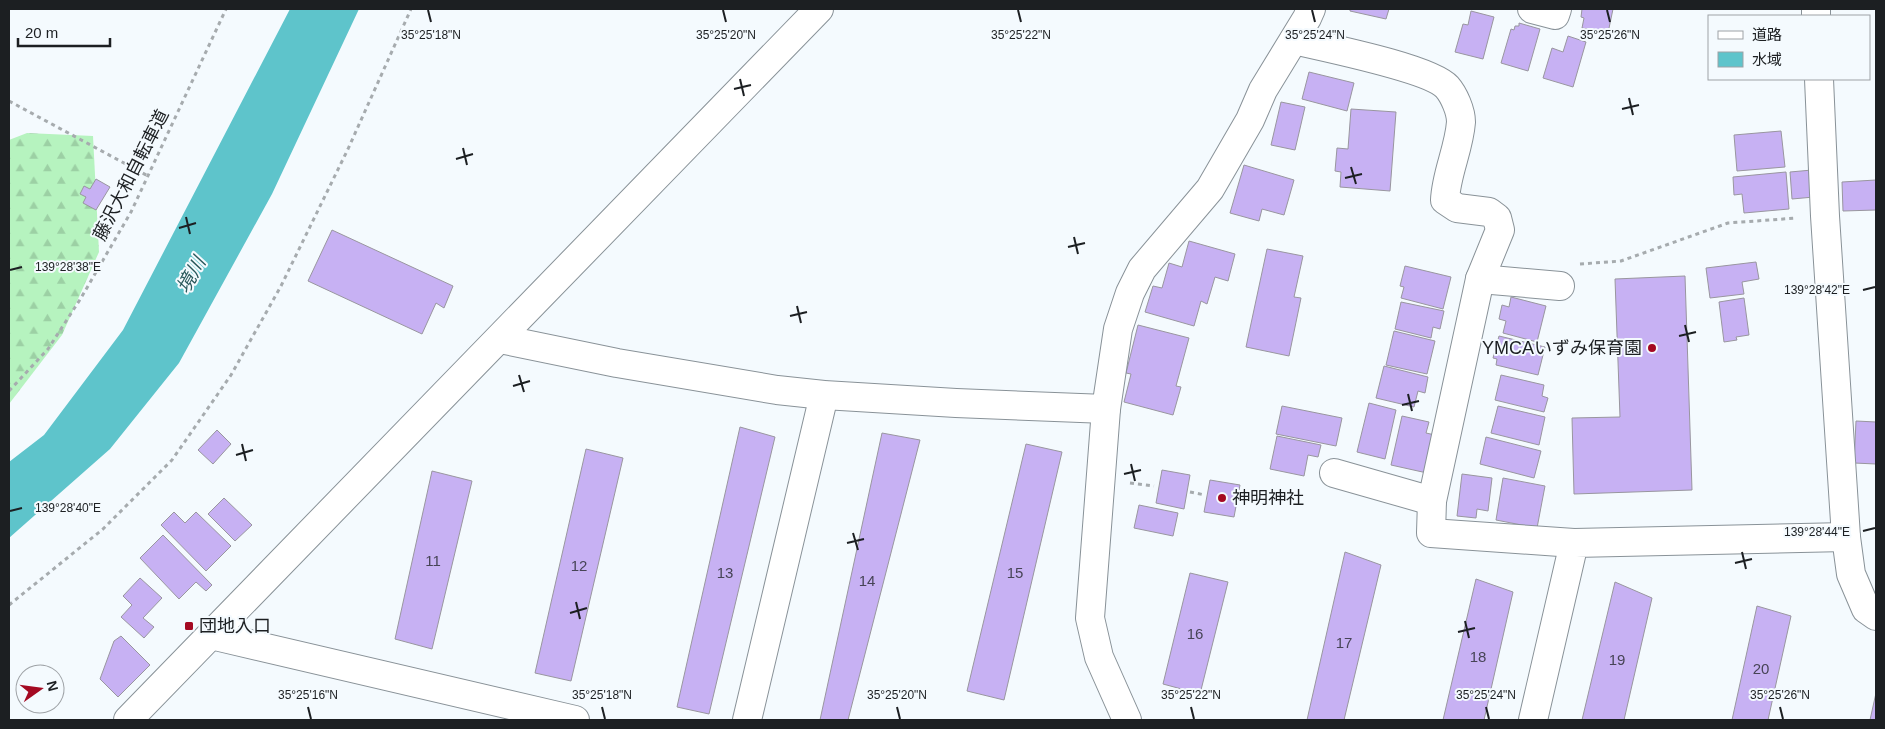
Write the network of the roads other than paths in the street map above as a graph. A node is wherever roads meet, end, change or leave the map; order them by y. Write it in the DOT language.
graph roads {
  1 [pos="819,9"];
  2 [pos="1311,9"];
  3 [pos="1532,9"];
  4 [pos="1556,9"];
  5 [pos="1294,40"];
  6 [pos="1819,80"];
  7 [pos="1480,279"];
  8 [pos="1560,286"];
  9 [pos="500,339"];
  10 [pos="824,395"];
  11 [pos="1106,409"];
  12 [pos="1334,473"];
  13 [pos="1432,501"];
  14 [pos="1846,537"];
  15 [pos="1574,543"];
  16 [pos="1876,616"];
  17 [pos="210,635"];
  18 [pos="128,720"];
  19 [pos="575,720"];
  20 [pos="747,720"];
  21 [pos="1128,720"];
  22 [pos="1533,720"];
  1 -- 9 [label="street"];
  2 -- 5 [label="street"];
  3 -- 4 [label="street"];
  5 -- 7 [label="street"];
  5 -- 11 [label="street"];
  6 -- 14 [label="street"];
  7 -- 8 [label="street"];
  7 -- 13 [label="street"];
  9 -- 10 [label="street"];
  9 -- 17 [label="street"];
  10 -- 11 [label="street"];
  10 -- 20 [label="street"];
  11 -- 21 [label="street"];
  12 -- 13 [label="street"];
  13 -- 15 [label="street"];
  14 -- 15 [label="street"];
  14 -- 16 [label="street"];
  15 -- 22 [label="street"];
  17 -- 18 [label="street"];
  17 -- 19 [label="street"];
}
